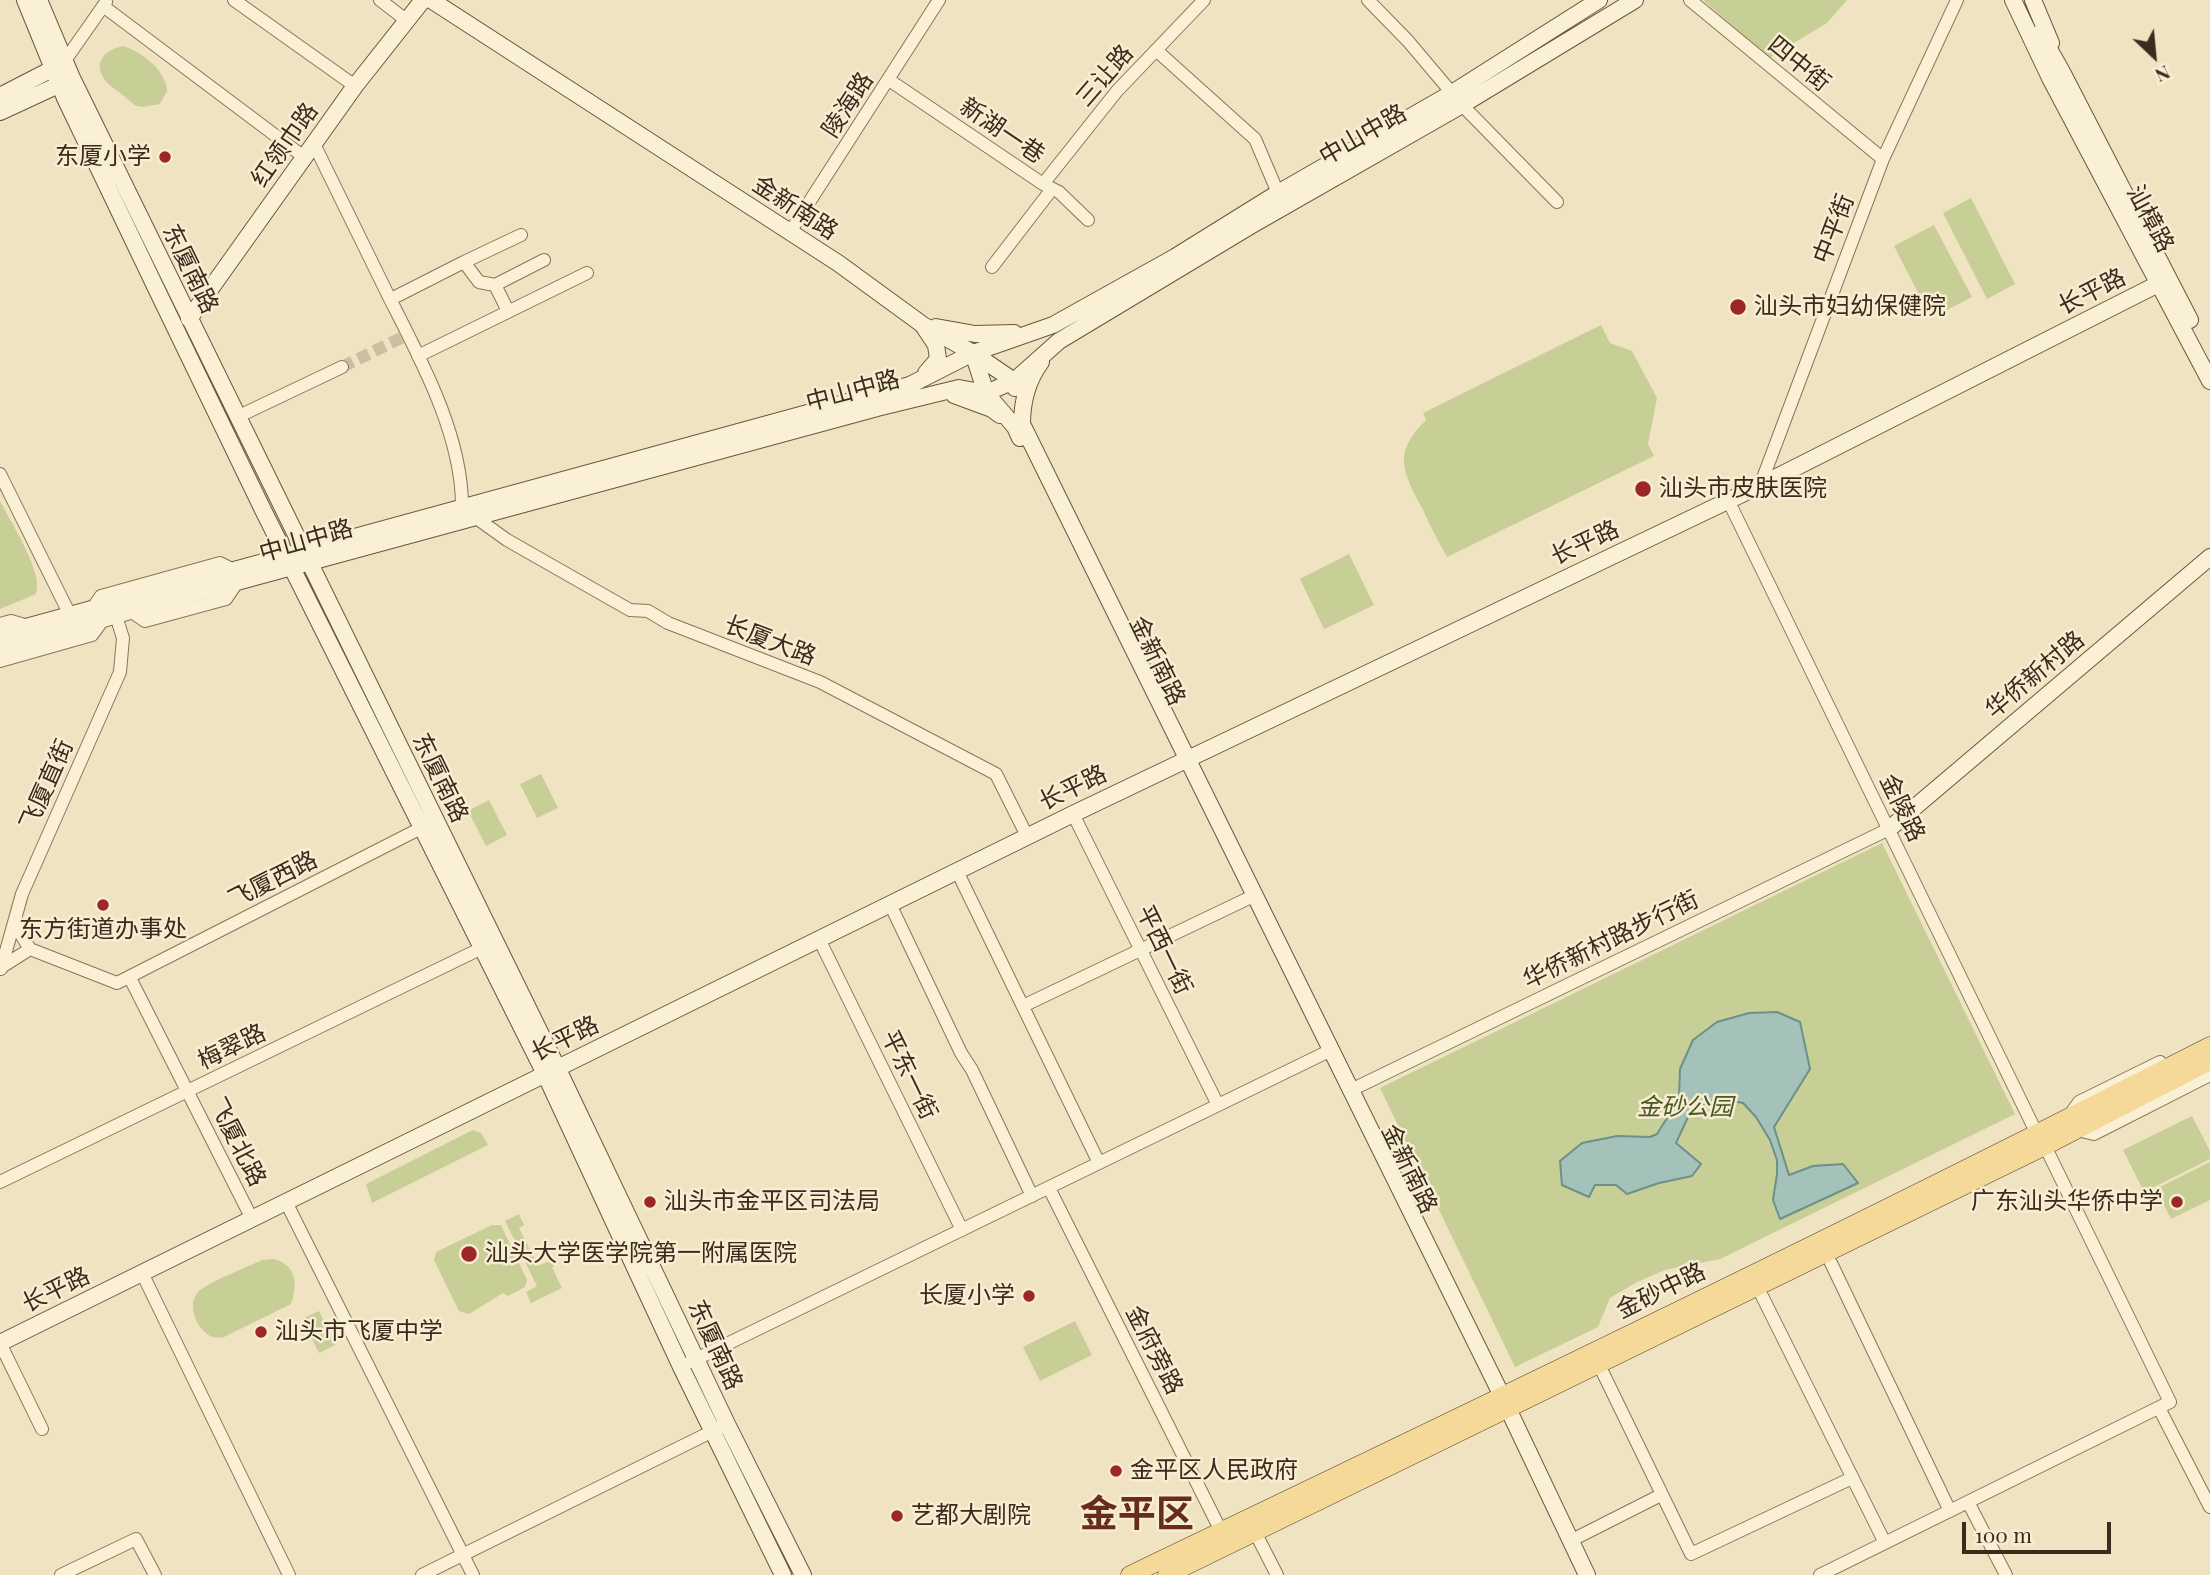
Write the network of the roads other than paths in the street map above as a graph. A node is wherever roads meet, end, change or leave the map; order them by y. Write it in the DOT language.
graph roads {
  1 [pos="25,0"];
  2 [pos="39,0"];
  3 [pos="234,0"];
  4 [pos="380,0"];
  5 [pos="423,0"];
  6 [pos="431,0"];
  7 [pos="939,0"];
  8 [pos="1205,0"];
  9 [pos="1368,0"];
  10 [pos="1599,0"];
  11 [pos="1635,0"];
  12 [pos="1690,0"];
  13 [pos="1957,0"];
  14 [pos="2004,0"];
  15 [pos="2013,0"];
  16 [pos="2022,0"];
  17 [pos="2033,0"];
  18 [pos="105,3"];
  19 [pos="406,20"];
  20 [pos="2031,25"];
  21 [pos="79,40"];
  22 [pos="1156,50"];
  23 [pos="59,65"];
  24 [pos="2056,75"];
  25 [pos="889,80"];
  26 [pos="66,81"];
  27 [pos="355,86"];
  28 [pos="0,96"];
  29 [pos="1457,99"];
  30 [pos="0,112"];
  31 [pos="309,150"];
  32 [pos="1883,159"];
  33 [pos="1047,186"];
  34 [pos="1278,193"];
  35 [pos="1557,202"];
  36 [pos="1088,220"];
  37 [pos="790,232"];
  38 [pos="521,235"];
  39 [pos="544,260"];
  40 [pos="464,262"];
  41 [pos="992,267"];
  42 [pos="587,273"];
  43 [pos="2163,280"];
  44 [pos="495,285"];
  45 [pos="391,299"];
  46 [pos="508,311"];
  47 [pos="189,319"];
  48 [pos="923,325"];
  49 [pos="1056,333"];
  50 [pos="973,353"];
  51 [pos="418,356"];
  52 [pos="2210,358"];
  53 [pos="342,367"];
  54 [pos="1014,381"];
  55 [pos="2210,381"];
  56 [pos="910,385"];
  57 [pos="941,391"];
  58 [pos="986,393"];
  59 [pos="237,417"];
  60 [pos="1018,426"];
  61 [pos="0,474"];
  62 [pos="1763,478"];
  63 [pos="1728,500"];
  64 [pos="469,511"];
  65 [pos="307,557"];
  66 [pos="2210,557"];
  67 [pos="288,562"];
  68 [pos="235,577"];
  69 [pos="110,614"];
  70 [pos="70,615"];
  71 [pos="0,624"];
  72 [pos="28,626"];
  73 [pos="0,634"];
  74 [pos="0,650"];
  75 [pos="0,661"];
  76 [pos="1183,758"];
  77 [pos="1073,814"];
  78 [pos="429,824"];
  79 [pos="1889,829"];
  80 [pos="1025,832"];
  81 [pos="957,871"];
  82 [pos="1249,898"];
  83 [pos="890,904"];
  84 [pos="13,923"];
  85 [pos="818,939"];
  86 [pos="482,948"];
  87 [pos="30,949"];
  88 [pos="1141,950"];
  89 [pos="0,969"];
  90 [pos="130,978"];
  91 [pos="1023,1006"];
  92 [pos="2210,1037"];
  93 [pos="2210,1046"];
  94 [pos="1325,1053"];
  95 [pos="2210,1061"];
  96 [pos="550,1069"];
  97 [pos="2210,1075"];
  98 [pos="1351,1090"];
  99 [pos="188,1091"];
  100 [pos="1218,1105"];
  101 [pos="2072,1124"];
  102 [pos="2041,1140"];
  103 [pos="1099,1163"];
  104 [pos="0,1182"];
  105 [pos="1049,1188"];
  106 [pos="1032,1196"];
  107 [pos="286,1202"];
  108 [pos="249,1213"];
  109 [pos="962,1230"];
  110 [pos="1830,1262"];
  111 [pos="142,1273"];
  112 [pos="1762,1296"];
  113 [pos="0,1335"];
  114 [pos="0,1343"];
  115 [pos="696,1359"];
  116 [pos="681,1367"];
  117 [pos="1603,1373"];
  118 [pos="1503,1404"];
  119 [pos="2159,1408"];
  120 [pos="720,1428"];
  121 [pos="42,1429"];
  122 [pos="1852,1478"];
  123 [pos="1661,1495"];
  124 [pos="1968,1502"];
  125 [pos="2210,1507"];
  126 [pos="1950,1511"];
  127 [pos="1221,1531"];
  128 [pos="1255,1532"];
  129 [pos="1570,1541"];
  130 [pos="1885,1543"];
  131 [pos="463,1555"];
  132 [pos="61,1575"];
  133 [pos="155,1575"];
  134 [pos="289,1575"];
  135 [pos="422,1575"];
  136 [pos="473,1575"];
  137 [pos="783,1575"];
  138 [pos="803,1575"];
  139 [pos="1130,1575"];
  140 [pos="1167,1575"];
  141 [pos="1277,1575"];
  142 [pos="1581,1575"];
  143 [pos="1587,1575"];
  144 [pos="1819,1575"];
  145 [pos="2006,1575"];
  1 -- 23 [label="street, 东厦南路"];
  2 -- 23 [label="street, 东厦南路"];
  3 -- 27 [label="street"];
  4 -- 19 [label="street"];
  5 -- 19 [label="street, 红领巾路"];
  6 -- 37 [label="street, 金新南路"];
  7 -- 25 [label="street, 陵海路"];
  8 -- 22 [label="street, 三让路"];
  9 -- 29 [label="street"];
  10 -- 29 [label="street, 中山中路"];
  11 -- 29 [label="street, 中山中路"];
  12 -- 32 [label="street, 四中街"];
  13 -- 32 [label="street, 中平街"];
  14 -- 24 [label="street, 汕樟路"];
  15 -- 20 [label="street, 汕樟路"];
  16 -- 20 [label="street, 汕樟路"];
  17 -- 24 [label="street, 汕樟路"];
  18 -- 21 [label="street"];
  18 -- 31 [label="street"];
  19 -- 27 [label="street, 红领巾路"];
  20 -- 24 [label="street, 汕樟路"];
  21 -- 23 [label="street"];
  21 -- 26 [label="street"];
  22 -- 33 [label="street, 三让路"];
  22 -- 34 [label="street"];
  23 -- 26 [label="street, 东厦南路"];
  23 -- 28 [label="street"];
  24 -- 43 [label="street, 汕樟路"];
  25 -- 33 [label="street, 新湖一巷"];
  25 -- 37 [label="street, 陵海路"];
  26 -- 30 [label="street"];
  26 -- 47 [label="street, 东厦南路"];
  26 -- 67 [label="street, 东厦南路"];
  27 -- 31 [label="street, 红领巾路"];
  29 -- 34 [label="street, 中山中路"];
  29 -- 35 [label="street"];
  29 -- 49 [label="street, 中山中路"];
  31 -- 45 [label="street"];
  31 -- 47 [label="street, 红领巾路"];
  32 -- 62 [label="street, 中平街"];
  33 -- 36 [label="street, 新湖一巷"];
  33 -- 41 [label="street, 三让路"];
  34 -- 49 [label="street, 中山中路"];
  37 -- 48 [label="street, 金新南路"];
  38 -- 40 [label="street"];
  39 -- 44 [label="street"];
  40 -- 44 [label="street"];
  40 -- 45 [label="street"];
  42 -- 46 [label="street"];
  43 -- 52 [label="street, 汕樟路"];
  43 -- 55 [label="street, 汕樟路"];
  43 -- 62 [label="street, 长平路"];
  43 -- 63 [label="street, 长平路"];
  44 -- 46 [label="street"];
  45 -- 51 [label="street"];
  46 -- 51 [label="street"];
  47 -- 59 [label="street, 东厦南路"];
  48 -- 49 [label="street"];
  48 -- 50 [label="street, 金新南路"];
  48 -- 56 [label="street"];
  49 -- 50 [label="street, 中山中路"];
  49 -- 54 [label="street, 中山中路"];
  49 -- 60 [label="street"];
  50 -- 54 [label="street"];
  50 -- 56 [label="street, 中山中路"];
  50 -- 58 [label="street, 金新南路"];
  51 -- 64 [label="street"];
  53 -- 59 [label="street"];
  54 -- 58 [label="street, 中山中路"];
  54 -- 60 [label="street"];
  56 -- 64 [label="street, 中山中路"];
  57 -- 58 [label="street, 中山中路"];
  57 -- 60 [label="street"];
  57 -- 64 [label="street, 中山中路"];
  58 -- 60 [label="street, 金新南路"];
  59 -- 65 [label="street, 东厦南路"];
  60 -- 76 [label="street, 金新南路"];
  61 -- 70 [label="street"];
  62 -- 76 [label="street, 长平路"];
  63 -- 76 [label="street, 长平路"];
  63 -- 79 [label="street, 金陵路"];
  64 -- 65 [label="street, 中山中路"];
  64 -- 80 [label="street, 长厦大路"];
  65 -- 67 [label="street, 中山中路"];
  65 -- 78 [label="street, 东厦南路"];
  66 -- 79 [label="street, 华侨新村路"];
  67 -- 68 [label="street, 中山中路"];
  67 -- 78 [label="street, 东厦南路"];
  68 -- 69 [label="street, 中山中路"];
  68 -- 69 [label="street, 中山中路"];
  69 -- 70 [label="street, 中山中路"];
  69 -- 74 [label="street, 中山中路"];
  69 -- 75 [label="street"];
  69 -- 84 [label="street, 飞厦直街"];
  70 -- 72 [label="street, 中山中路"];
  71 -- 72 [label="street"];
  72 -- 73 [label="street, 中山中路"];
  76 -- 77 [label="street, 长平路"];
  76 -- 80 [label="street, 长平路"];
  76 -- 82 [label="street, 金新南路"];
  76 -- 98 [label="street, 金新南路"];
  77 -- 81 [label="street, 长平路"];
  77 -- 88 [label="street, 平西一街"];
  78 -- 86 [label="street, 东厦南路"];
  78 -- 90 [label="street, 飞厦西路"];
  78 -- 96 [label="street, 东厦南路"];
  79 -- 98 [label="street, 华侨新村路步行街"];
  79 -- 102 [label="street, 金陵路"];
  80 -- 96 [label="street, 长平路"];
  81 -- 83 [label="street, 长平路"];
  81 -- 91 [label="street"];
  82 -- 88 [label="street"];
  82 -- 94 [label="street, 金新南路"];
  83 -- 85 [label="street, 长平路"];
  83 -- 106 [label="street"];
  84 -- 87 [label="street"];
  84 -- 89 [label="street, 飞厦直街"];
  85 -- 96 [label="street, 长平路"];
  85 -- 109 [label="street, 平东一街"];
  86 -- 96 [label="street, 东厦南路"];
  86 -- 99 [label="street, 梅翠路"];
  87 -- 89 [label="street"];
  87 -- 90 [label="street"];
  88 -- 91 [label="street"];
  88 -- 100 [label="street, 平西一街"];
  90 -- 99 [label="street, 飞厦北路"];
  91 -- 103 [label="street"];
  92 -- 101 [label="street"];
  93 -- 101 [label="main road, 金砂中路"];
  94 -- 100 [label="street"];
  94 -- 118 [label="street, 金新南路"];
  95 -- 101 [label="main road, 金砂中路"];
  96 -- 107 [label="street, 长平路"];
  96 -- 108 [label="street, 长平路"];
  96 -- 115 [label="street, 东厦南路"];
  96 -- 116 [label="street, 东厦南路"];
  97 -- 101 [label="street"];
  98 -- 118 [label="street, 金新南路"];
  99 -- 104 [label="street, 梅翠路"];
  99 -- 108 [label="street, 飞厦北路"];
  100 -- 103 [label="street"];
  101 -- 102 [label="main road, 金砂中路"];
  102 -- 118 [label="main road, 金砂中路"];
  102 -- 119 [label="street, 金陵路"];
  103 -- 105 [label="street"];
  105 -- 106 [label="street"];
  105 -- 127 [label="street, 金府旁路"];
  106 -- 109 [label="street"];
  107 -- 111 [label="street, 长平路"];
  107 -- 131 [label="street"];
  108 -- 113 [label="street, 长平路"];
  109 -- 115 [label="street"];
  110 -- 126 [label="street"];
  111 -- 114 [label="street, 长平路"];
  111 -- 134 [label="street"];
  112 -- 122 [label="street"];
  114 -- 121 [label="street"];
  115 -- 116 [label="street"];
  115 -- 120 [label="street, 东厦南路"];
  116 -- 120 [label="street, 东厦南路"];
  117 -- 123 [label="street"];
  118 -- 127 [label="main road, 金砂中路"];
  118 -- 128 [label="main road, 金砂中路"];
  118 -- 129 [label="street, 金新南路"];
  118 -- 142 [label="street, 金新南路"];
  119 -- 124 [label="street"];
  119 -- 125 [label="street"];
  120 -- 131 [label="street"];
  120 -- 137 [label="street, 东厦南路"];
  120 -- 138 [label="street, 东厦南路"];
  122 -- 123 [label="street"];
  122 -- 130 [label="street"];
  123 -- 129 [label="street"];
  124 -- 126 [label="street"];
  124 -- 145 [label="street"];
  126 -- 130 [label="street"];
  127 -- 139 [label="main road, 金砂中路"];
  128 -- 140 [label="main road, 金砂中路"];
  128 -- 141 [label="street"];
  129 -- 143 [label="street, 金新南路"];
  130 -- 144 [label="street"];
  131 -- 135 [label="street"];
  131 -- 136 [label="street"];
  132 -- 133 [label="street"];
}
